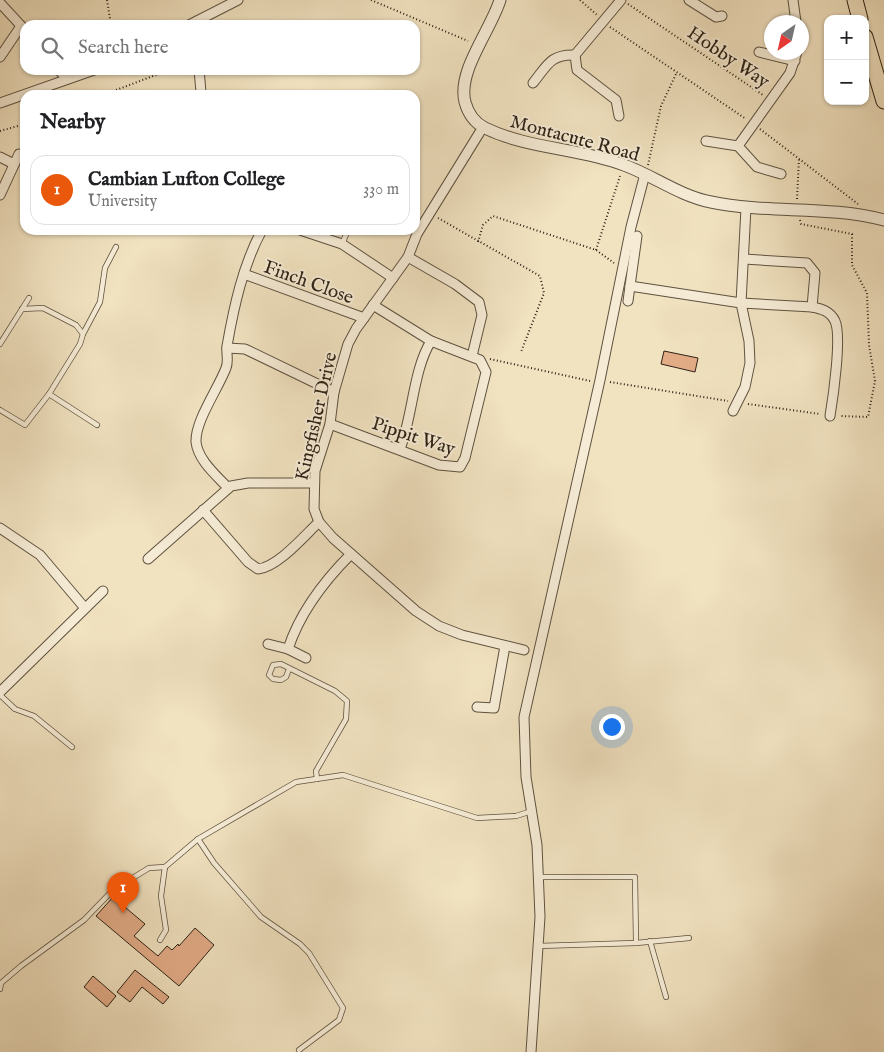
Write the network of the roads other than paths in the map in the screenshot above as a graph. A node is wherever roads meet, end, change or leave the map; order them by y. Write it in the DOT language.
graph roads {
  1 [pos="238,0"];
  2 [pos="500,0"];
  3 [pos="621,0"];
  4 [pos="689,0"];
  5 [pos="793,0"];
  6 [pos="854,0"];
  7 [pos="0,3"];
  8 [pos="223,3"];
  9 [pos="795,15"];
  10 [pos="859,15"];
  11 [pos="722,16"];
  12 [pos="197,20"];
  13 [pos="20,25"];
  14 [pos="20,32"];
  15 [pos="869,50"];
  16 [pos="759,52"];
  17 [pos="764,53"];
  18 [pos="575,55"];
  19 [pos="0,58"];
  20 [pos="795,60"];
  21 [pos="63,75"];
  22 [pos="79,75"];
  23 [pos="199,75"];
  24 [pos="67,79"];
  25 [pos="533,83"];
  26 [pos="36,90"];
  27 [pos="201,90"];
  28 [pos="20,96"];
  29 [pos="884,101"];
  30 [pos="0,103"];
  31 [pos="619,116"];
  32 [pos="482,127"];
  33 [pos="706,141"];
  34 [pos="738,146"];
  35 [pos="19,154"];
  36 [pos="0,157"];
  37 [pos="14,164"];
  38 [pos="645,174"];
  39 [pos="781,174"];
  40 [pos="0,195"];
  41 [pos="746,208"];
  42 [pos="880,219"];
  43 [pos="420,229"];
  44 [pos="259,235"];
  45 [pos="315,235"];
  46 [pos="346,235"];
  47 [pos="417,235"];
  48 [pos="637,236"];
  49 [pos="342,244"];
  50 [pos="116,247"];
  51 [pos="408,257"];
  52 [pos="744,259"];
  53 [pos="244,274"];
  54 [pos="393,278"];
  55 [pos="630,286"];
  56 [pos="29,298"];
  57 [pos="628,301"];
  58 [pos="742,303"];
  59 [pos="373,304"];
  60 [pos="812,307"];
  61 [pos="22,309"];
  62 [pos="364,318"];
  63 [pos="83,334"];
  64 [pos="431,341"];
  65 [pos="0,344"];
  66 [pos="227,348"];
  67 [pos="476,358"];
  68 [pos="334,392"];
  69 [pos="49,394"];
  70 [pos="735,407"];
  71 [pos="0,410"];
  72 [pos="830,416"];
  73 [pos="330,424"];
  74 [pos="97,425"];
  75 [pos="400,449"];
  76 [pos="314,483"];
  77 [pos="228,488"];
  78 [pos="203,510"];
  79 [pos="319,522"];
  80 [pos="0,528"];
  81 [pos="351,554"];
  82 [pos="148,559"];
  83 [pos="103,591"];
  84 [pos="84,607"];
  85 [pos="268,644"];
  86 [pos="505,646"];
  87 [pos="288,649"];
  88 [pos="524,650"];
  89 [pos="306,658"];
  90 [pos="290,669"];
  91 [pos="0,694"];
  92 [pos="477,706"];
  93 [pos="72,747"];
  94 [pos="317,779"];
  95 [pos="532,811"];
  96 [pos="198,840"];
  97 [pos="165,867"];
  98 [pos="538,877"];
  99 [pos="689,938"];
  100 [pos="160,940"];
  101 [pos="650,941"];
  102 [pos="636,943"];
  103 [pos="538,946"];
  104 [pos="0,989"];
  105 [pos="666,997"];
  106 [pos="299,1050"];
  107 [pos="531,1052"];
  1 -- 8 [label="street"];
  2 -- 32 [label="street, Montacute Road"];
  3 -- 18 [label="street"];
  4 -- 11 [label="street"];
  5 -- 9 [label="street"];
  6 -- 10 [label="highway"];
  7 -- 13 [label="street"];
  8 -- 12 [label="street"];
  14 -- 19 [label="street"];
  15 -- 29 [label="highway"];
  16 -- 17 [label="street"];
  18 -- 25 [label="street"];
  18 -- 31 [label="street"];
  20 -- 34 [label="street"];
  21 -- 24 [label="street"];
  22 -- 24 [label="street"];
  23 -- 27 [label="street"];
  24 -- 26 [label="street"];
  28 -- 30 [label="street"];
  32 -- 38 [label="street, Montacute Road"];
  32 -- 43 [label="street, Kingfisher Drive"];
  33 -- 34 [label="street"];
  34 -- 39 [label="street"];
  35 -- 37 [label="street"];
  36 -- 37 [label="street"];
  37 -- 40 [label="street"];
  38 -- 41 [label="street, Montacute Road"];
  38 -- 95 [label="street"];
  41 -- 42 [label="street, Montacute Road"];
  41 -- 52 [label="street"];
  44 -- 53 [label="street"];
  45 -- 49 [label="street"];
  46 -- 49 [label="lane"];
  47 -- 51 [label="street, Kingfisher Drive"];
  48 -- 55 [label="street"];
  49 -- 54 [label="street"];
  50 -- 63 [label="lane"];
  51 -- 54 [label="street, Kingfisher Drive"];
  51 -- 67 [label="street"];
  52 -- 58 [label="street"];
  52 -- 60 [label="street"];
  53 -- 62 [label="street, Finch Close"];
  53 -- 66 [label="street"];
  54 -- 59 [label="street, Kingfisher Drive"];
  55 -- 57 [label="street"];
  55 -- 58 [label="street"];
  56 -- 61 [label="lane"];
  58 -- 60 [label="street"];
  58 -- 70 [label="street"];
  59 -- 62 [label="street, Kingfisher Drive"];
  59 -- 64 [label="street"];
  60 -- 72 [label="street"];
  61 -- 63 [label="lane"];
  61 -- 65 [label="lane"];
  62 -- 68 [label="street, Kingfisher Drive"];
  63 -- 69 [label="lane"];
  64 -- 67 [label="street"];
  64 -- 75 [label="street"];
  66 -- 68 [label="street"];
  66 -- 77 [label="street"];
  67 -- 75 [label="street, Pippit Way"];
  68 -- 73 [label="street, Kingfisher Drive"];
  69 -- 71 [label="lane"];
  69 -- 74 [label="lane"];
  73 -- 75 [label="street, Pippit Way"];
  73 -- 76 [label="street, Kingfisher Drive"];
  76 -- 77 [label="street"];
  76 -- 79 [label="street, Kingfisher Drive"];
  77 -- 78 [label="street"];
  78 -- 79 [label="street"];
  78 -- 82 [label="street"];
  79 -- 81 [label="street"];
  80 -- 84 [label="street"];
  81 -- 86 [label="street"];
  81 -- 87 [label="street"];
  83 -- 84 [label="street"];
  84 -- 91 [label="street"];
  85 -- 87 [label="street"];
  86 -- 88 [label="street"];
  86 -- 92 [label="street"];
  87 -- 89 [label="street"];
  90 -- 90 [label="lane"];
  90 -- 94 [label="lane"];
  91 -- 93 [label="lane"];
  94 -- 95 [label="lane"];
  94 -- 96 [label="lane"];
  95 -- 98 [label="street"];
  96 -- 97 [label="lane"];
  96 -- 106 [label="lane"];
  97 -- 100 [label="lane"];
  97 -- 104 [label="lane"];
  98 -- 102 [label="lane"];
  98 -- 103 [label="street"];
  99 -- 101 [label="lane"];
  101 -- 102 [label="lane"];
  101 -- 105 [label="lane"];
  102 -- 103 [label="lane"];
  103 -- 107 [label="street"];
}
